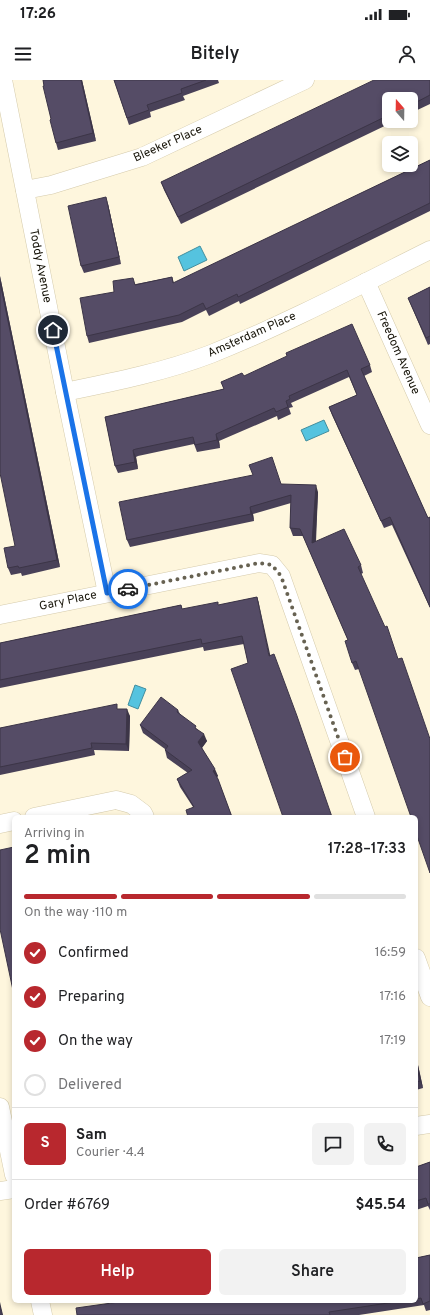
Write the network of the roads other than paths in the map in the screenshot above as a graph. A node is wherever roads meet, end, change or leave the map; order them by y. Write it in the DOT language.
graph roads {
  1 [pos="3,80"];
  2 [pos="305,80"];
  3 [pos="25,190"];
  4 [pos="430,250"];
  5 [pos="366,282"];
  6 [pos="65,392"];
  7 [pos="430,425"];
  8 [pos="107,593"];
  9 [pos="0,615"];
  10 [pos="44,815"];
  11 [pos="143,815"];
  12 [pos="365,815"];
  13 [pos="12,821"];
  14 [pos="0,824"];
  15 [pos="418,964"];
  16 [pos="430,997"];
  17 [pos="0,1107"];
  18 [pos="430,1124"];
  19 [pos="418,1126"];
  20 [pos="12,1165"];
  21 [pos="12,1189"];
  22 [pos="0,1191"];
  23 [pos="40,1303"];
  24 [pos="43,1315"];
  1 -- 3 [label="street, Toddy Avenue"];
  2 -- 3 [label="street, Bleeker Place"];
  3 -- 6 [label="street, Toddy Avenue"];
  4 -- 5 [label="street, Amsterdam Place"];
  5 -- 6 [label="street, Amsterdam Place"];
  5 -- 7 [label="street, Freedom Avenue"];
  6 -- 8 [label="street, Toddy Avenue"];
  8 -- 9 [label="street, Gary Place"];
  8 -- 12 [label="street, Gary Place"];
  10 -- 11 [label="street"];
  13 -- 14 [label="street"];
  15 -- 16 [label="street"];
  17 -- 20 [label="street"];
  18 -- 19 [label="street"];
  21 -- 22 [label="street"];
  23 -- 24 [label="street"];
}
